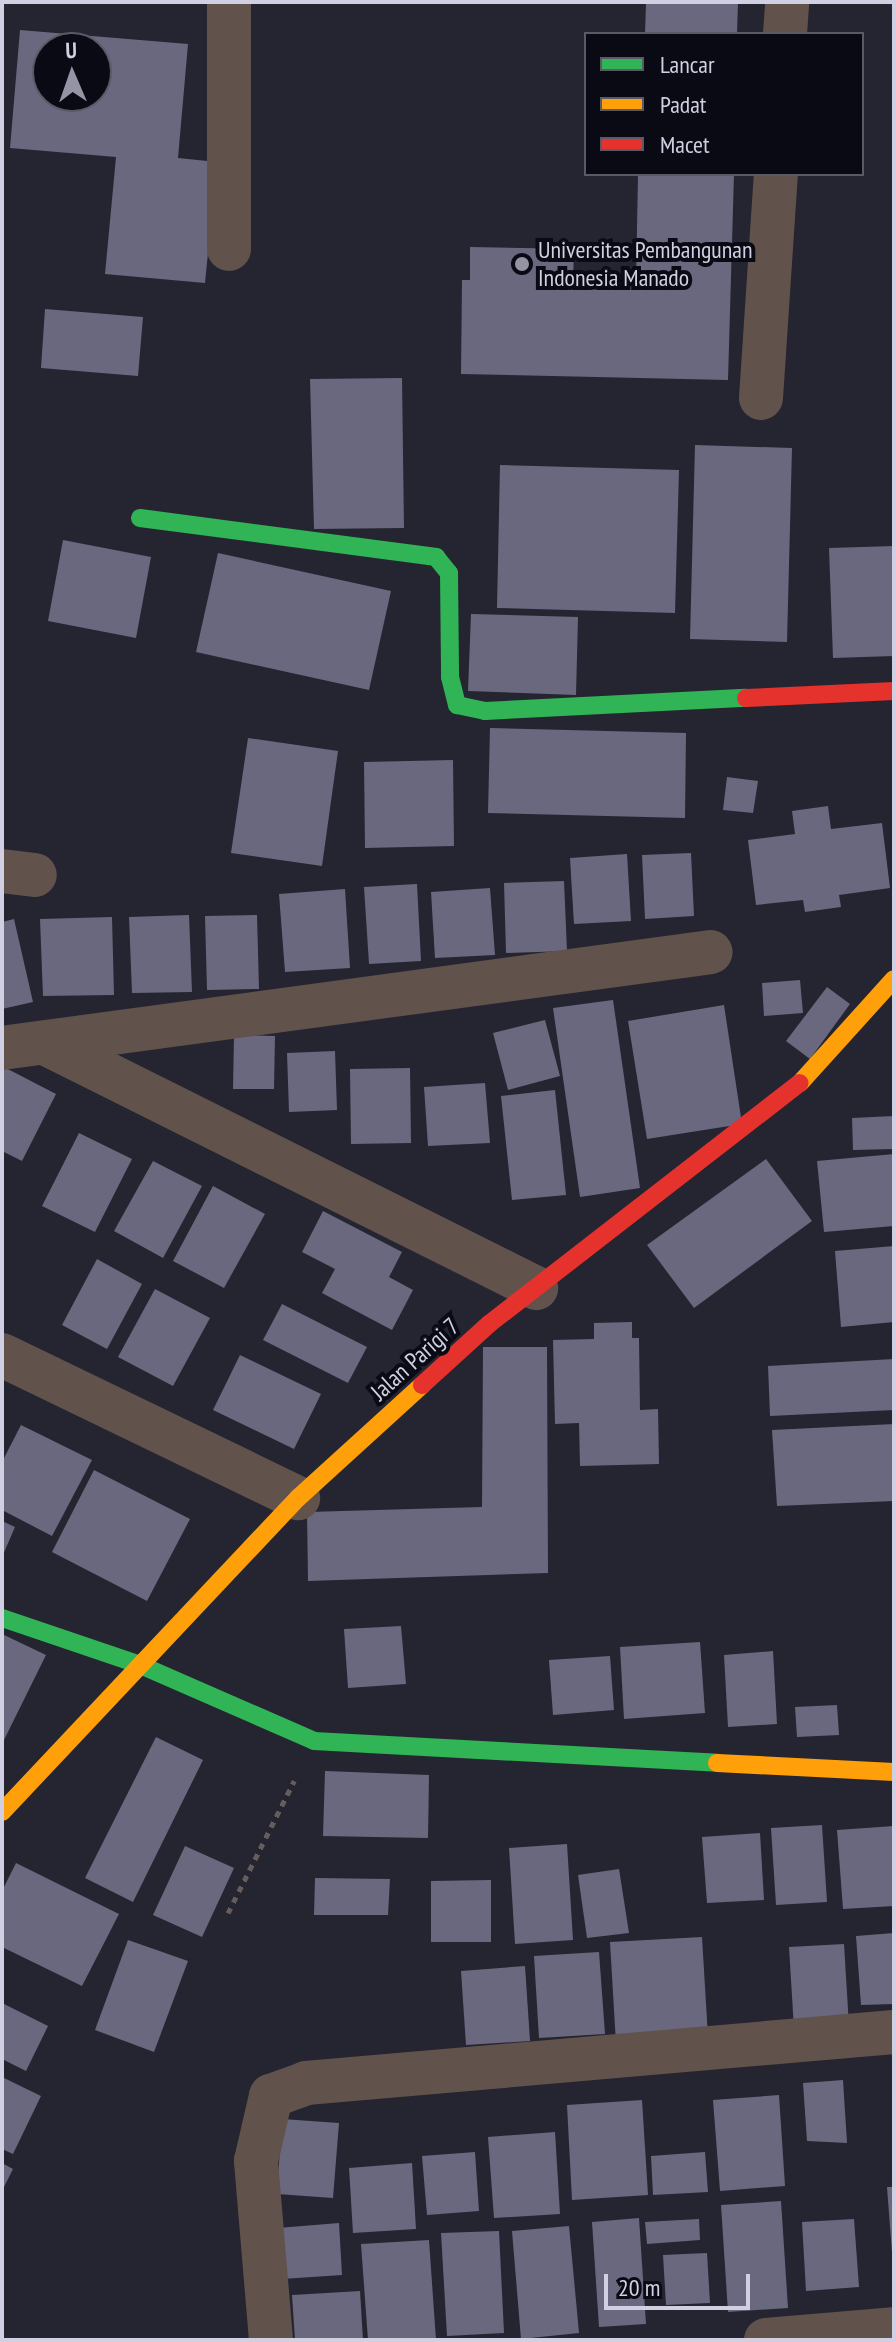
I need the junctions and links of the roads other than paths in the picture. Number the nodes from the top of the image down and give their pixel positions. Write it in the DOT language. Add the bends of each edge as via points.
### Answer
graph roads {
  1 [pos="229,2"];
  2 [pos="787,2"];
  3 [pos="785,32"];
  4 [pos="776,176"];
  5 [pos="229,249"];
  6 [pos="761,398"];
  7 [pos="140,518"];
  8 [pos="894,691"];
  9 [pos="711,952"];
  10 [pos="894,979"];
  11 [pos="45,1043"];
  12 [pos="2,1048"];
  13 [pos="536,1288"];
  14 [pos="2,1355"];
  15 [pos="298,1498"];
  16 [pos="2,1618"];
  17 [pos="138,1664"];
  18 [pos="894,1772"];
  19 [pos="2,1812"];
  20 [pos="894,2032"];
  21 [pos="894,2329"];
  22 [pos="271,2340"];
  23 [pos="766,2340"];
  1 -- 5 [label="street"];
  2 -- 3 [label="street"];
  4 -- 6 [label="street"];
  7 -- 8 [label="street" via="436,557 449,573 450,677 457,705 485,711"];
  9 -- 11 [label="street"];
  10 -- 13 [label="street, Jalan Parigi 7" via="791,1092"];
  11 -- 12 [label="street"];
  11 -- 13 [label="street"];
  13 -- 15 [label="street, Jalan Parigi 7"];
  14 -- 15 [label="street"];
  15 -- 17 [label="street, Jalan Parigi 7"];
  16 -- 17 [label="street"];
  17 -- 18 [label="street" via="314,1741"];
  17 -- 19 [label="street, Jalan Parigi 7"];
  20 -- 22 [label="street" via="306,2083 271,2096 256,2161"];
  21 -- 23 [label="street"];
}
